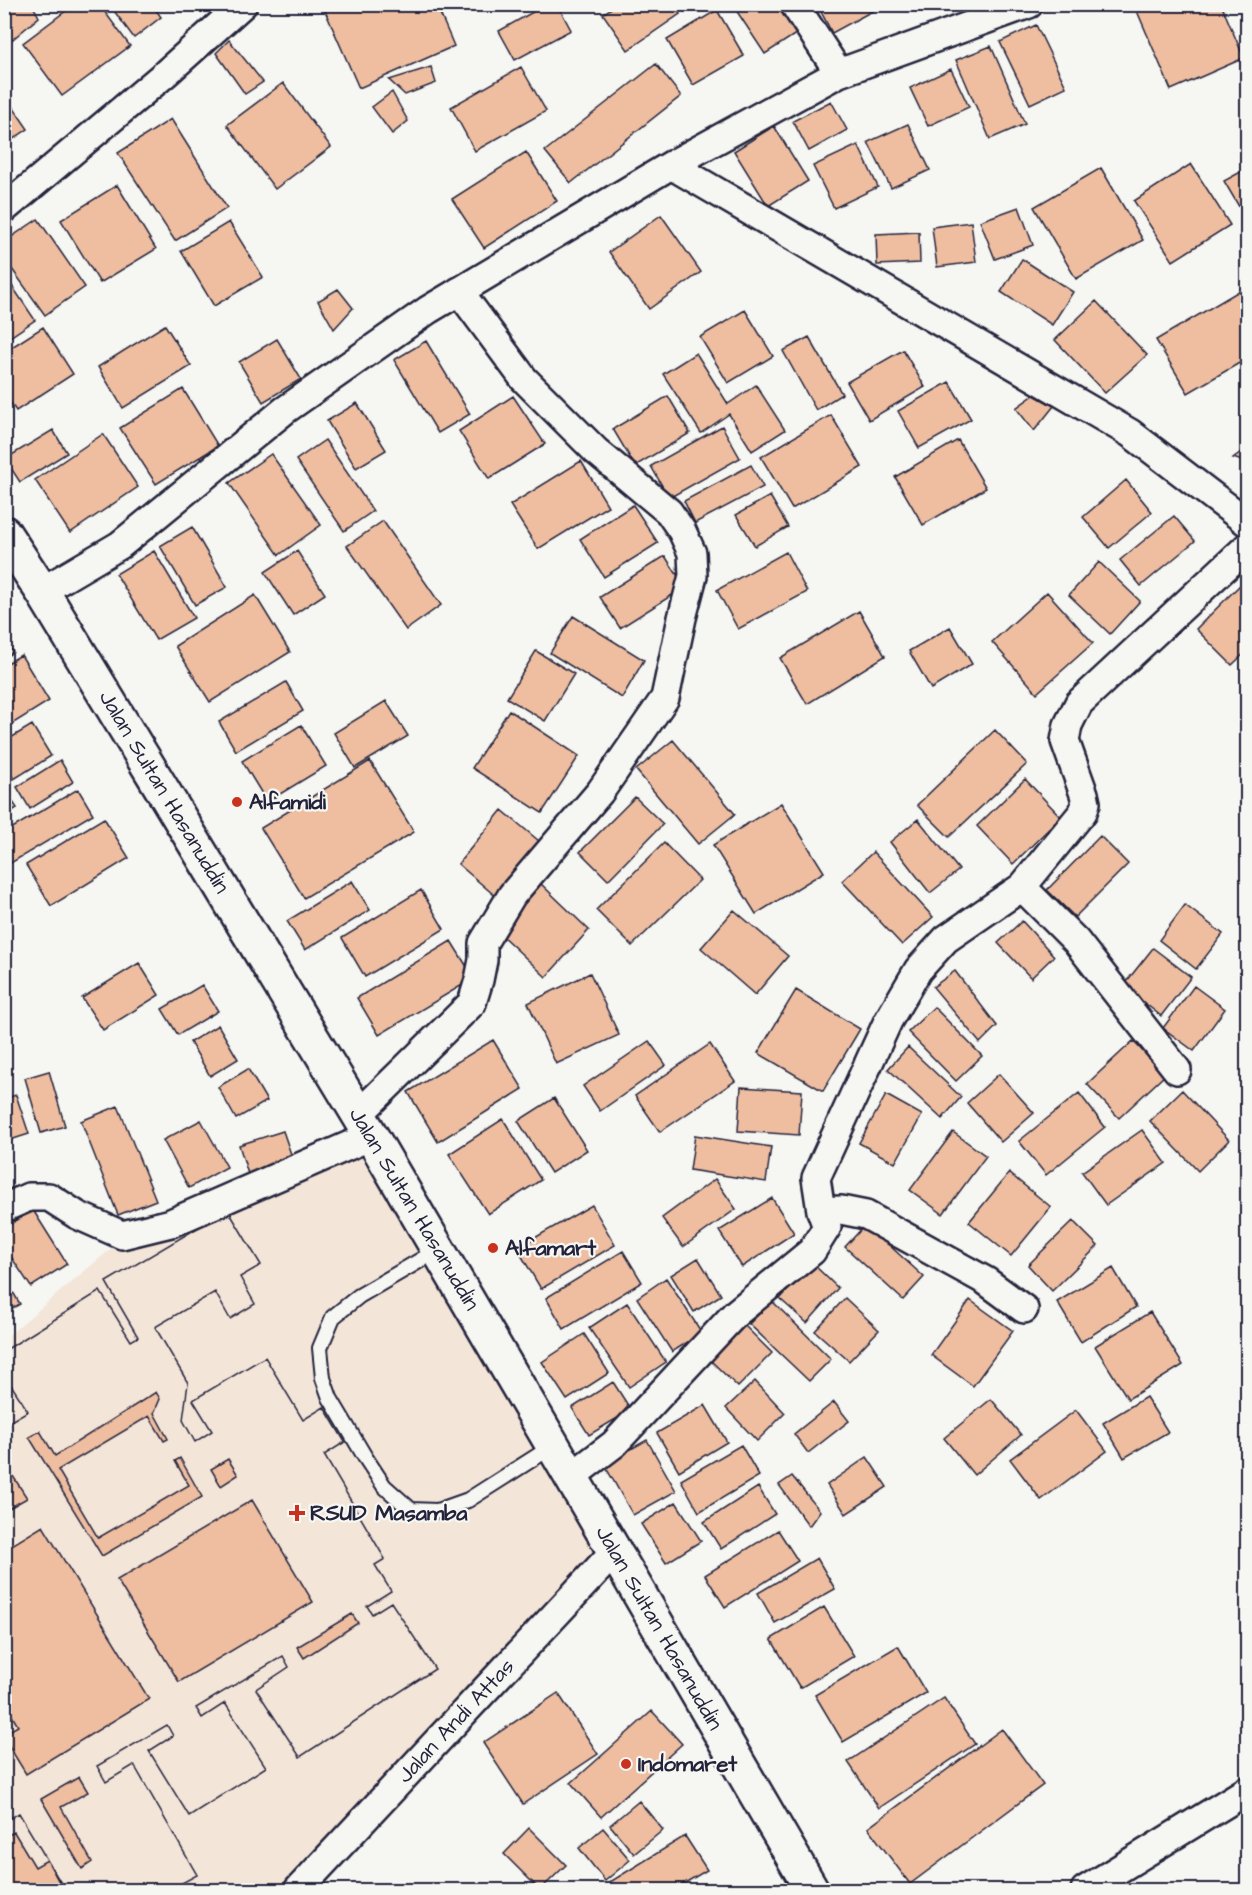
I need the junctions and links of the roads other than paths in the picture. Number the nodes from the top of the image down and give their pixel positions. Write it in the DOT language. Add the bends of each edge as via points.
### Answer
graph roads {
  1 [pos="243,4"];
  2 [pos="794,4"];
  3 [pos="1029,4"];
  4 [pos="839,74"];
  5 [pos="670,165"];
  6 [pos="4,209"];
  7 [pos="459,291"];
  8 [pos="1248,523"];
  9 [pos="4,533"];
  10 [pos="1248,546"];
  11 [pos="42,591"];
  12 [pos="1022,887"];
  13 [pos="1177,1070"];
  14 [pos="365,1125"];
  15 [pos="4,1208"];
  16 [pos="821,1211"];
  17 [pos="438,1250"];
  18 [pos="1024,1310"];
  19 [pos="553,1446"];
  20 [pos="572,1476"];
  21 [pos="614,1552"];
  22 [pos="1248,1790"];
  23 [pos="298,1890"];
  24 [pos="812,1890"];
  25 [pos="1085,1890"];
  1 -- 6 [label="street"];
  2 -- 4 [label="street"];
  3 -- 4 [label="street"];
  4 -- 5 [label="street"];
  5 -- 7 [label="street"];
  5 -- 8 [label="street" via="1130,433"];
  7 -- 11 [label="street" via="285,410 120,544"];
  7 -- 14 [label="street" via="524,379 596,451 669,512 692,553 693,576 665,699 600,792 512,895 483,943 483,960 472,1004"];
  9 -- 11 [label="highway, Jalan Sultan Hasanuddin"];
  10 -- 12 [label="street" via="1079,703 1065,741 1086,803 1083,812"];
  11 -- 14 [label="highway, Jalan Sultan Hasanuddin"];
  12 -- 13 [label="street" via="1076,940"];
  12 -- 16 [label="street" via="946,939 918,970 888,1021 816,1178"];
  14 -- 15 [label="street" via="171,1223 122,1235 77,1215 49,1197 29,1197"];
  14 -- 17 [label="highway, Jalan Sultan Hasanuddin"];
  16 -- 18 [label="street" via="866,1215 986,1281"];
  16 -- 20 [label="street" via="827,1227 812,1251 735,1314 614,1444"];
  17 -- 19 [label="highway, Jalan Sultan Hasanuddin"];
  17 -- 19 [label="lane" via="359,1296 333,1317 320,1348 330,1398 384,1486 411,1509 437,1511 468,1500"];
  19 -- 20 [label="highway, Jalan Sultan Hasanuddin"];
  20 -- 21 [label="highway, Jalan Sultan Hasanuddin"];
  21 -- 23 [label="street, Jalan Andi Attas"];
  21 -- 24 [label="highway, Jalan Sultan Hasanuddin"];
  22 -- 25 [label="street"];
}
